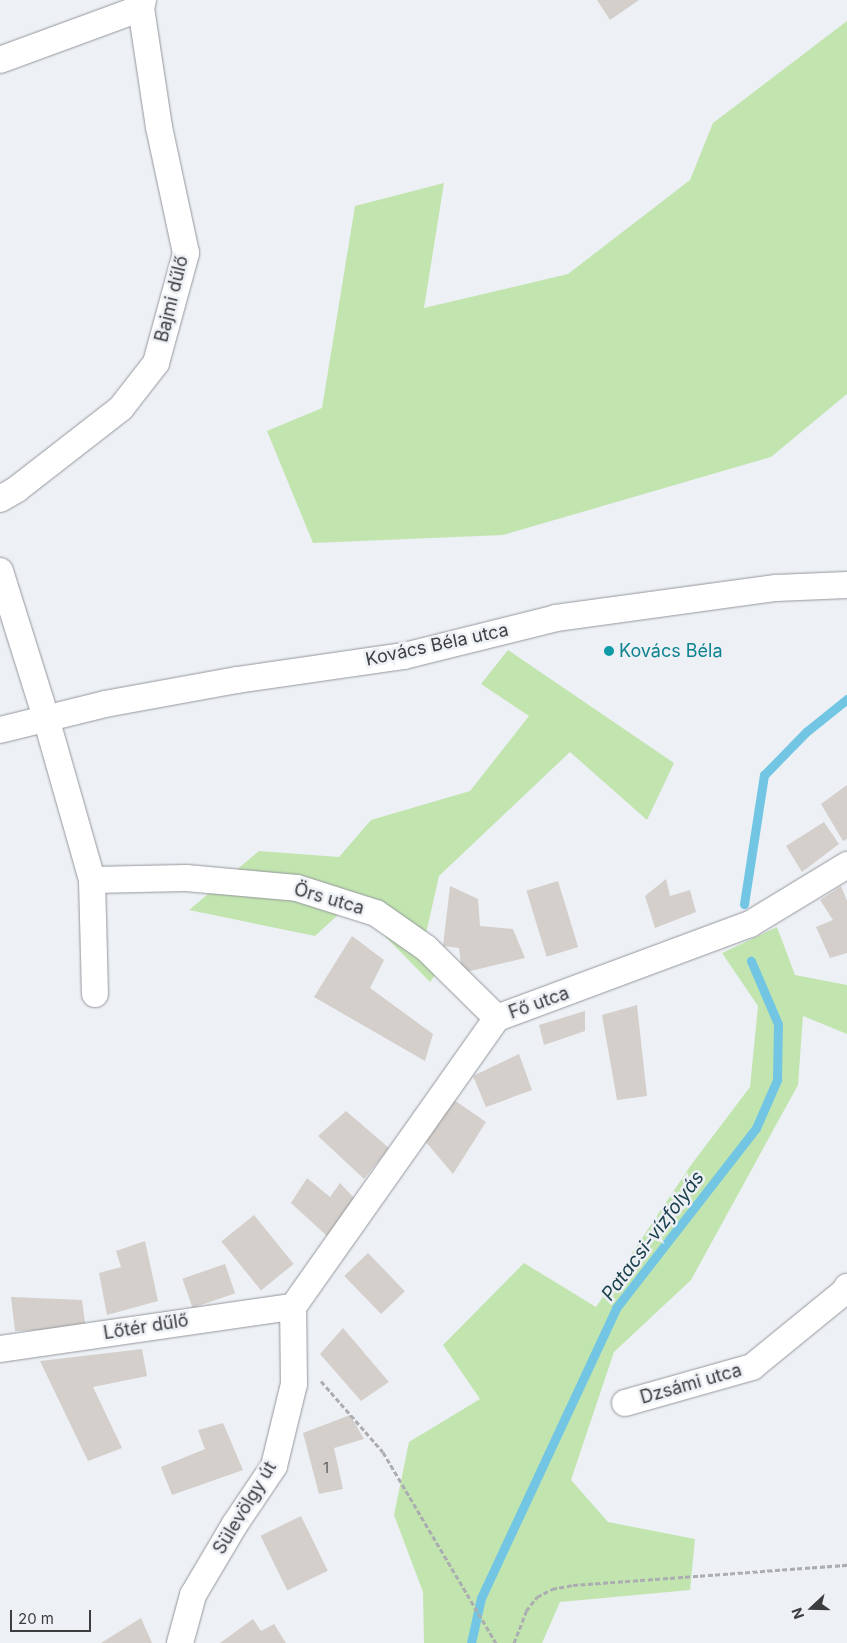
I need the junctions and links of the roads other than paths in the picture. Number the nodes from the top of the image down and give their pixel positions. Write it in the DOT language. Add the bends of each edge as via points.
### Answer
graph roads {
  1 [pos="142,4"];
  2 [pos="0,60"];
  3 [pos="0,499"];
  4 [pos="0,571"];
  5 [pos="847,585"];
  6 [pos="46,718"];
  7 [pos="0,730"];
  8 [pos="847,865"];
  9 [pos="92,880"];
  10 [pos="95,994"];
  11 [pos="496,1018"];
  12 [pos="847,1287"];
  13 [pos="293,1307"];
  14 [pos="0,1349"];
  15 [pos="625,1403"];
  16 [pos="180,1643"];
  1 -- 2 [label="street"];
  1 -- 3 [label="street, Bajmi dűlő" via="159,127 186,253 156,363 121,408"];
  4 -- 6 [label="street"];
  5 -- 6 [label="street, Kovács Béla utca" via="776,588 556,618 404,656 237,680"];
  6 -- 7 [label="street, Kovács Béla utca"];
  6 -- 9 [label="street"];
  8 -- 11 [label="street, Fő utca" via="750,924"];
  9 -- 10 [label="street"];
  9 -- 11 [label="street, Örs utca" via="186,878 297,888 376,913 426,948"];
  11 -- 13 [label="street, Fő utca"];
  12 -- 15 [label="street, Dzsámi utca" via="752,1367"];
  13 -- 14 [label="street, Lőtér dűlő"];
  13 -- 16 [label="street, Sülevölgy út" via="294,1384 274,1466 193,1595"];
}
